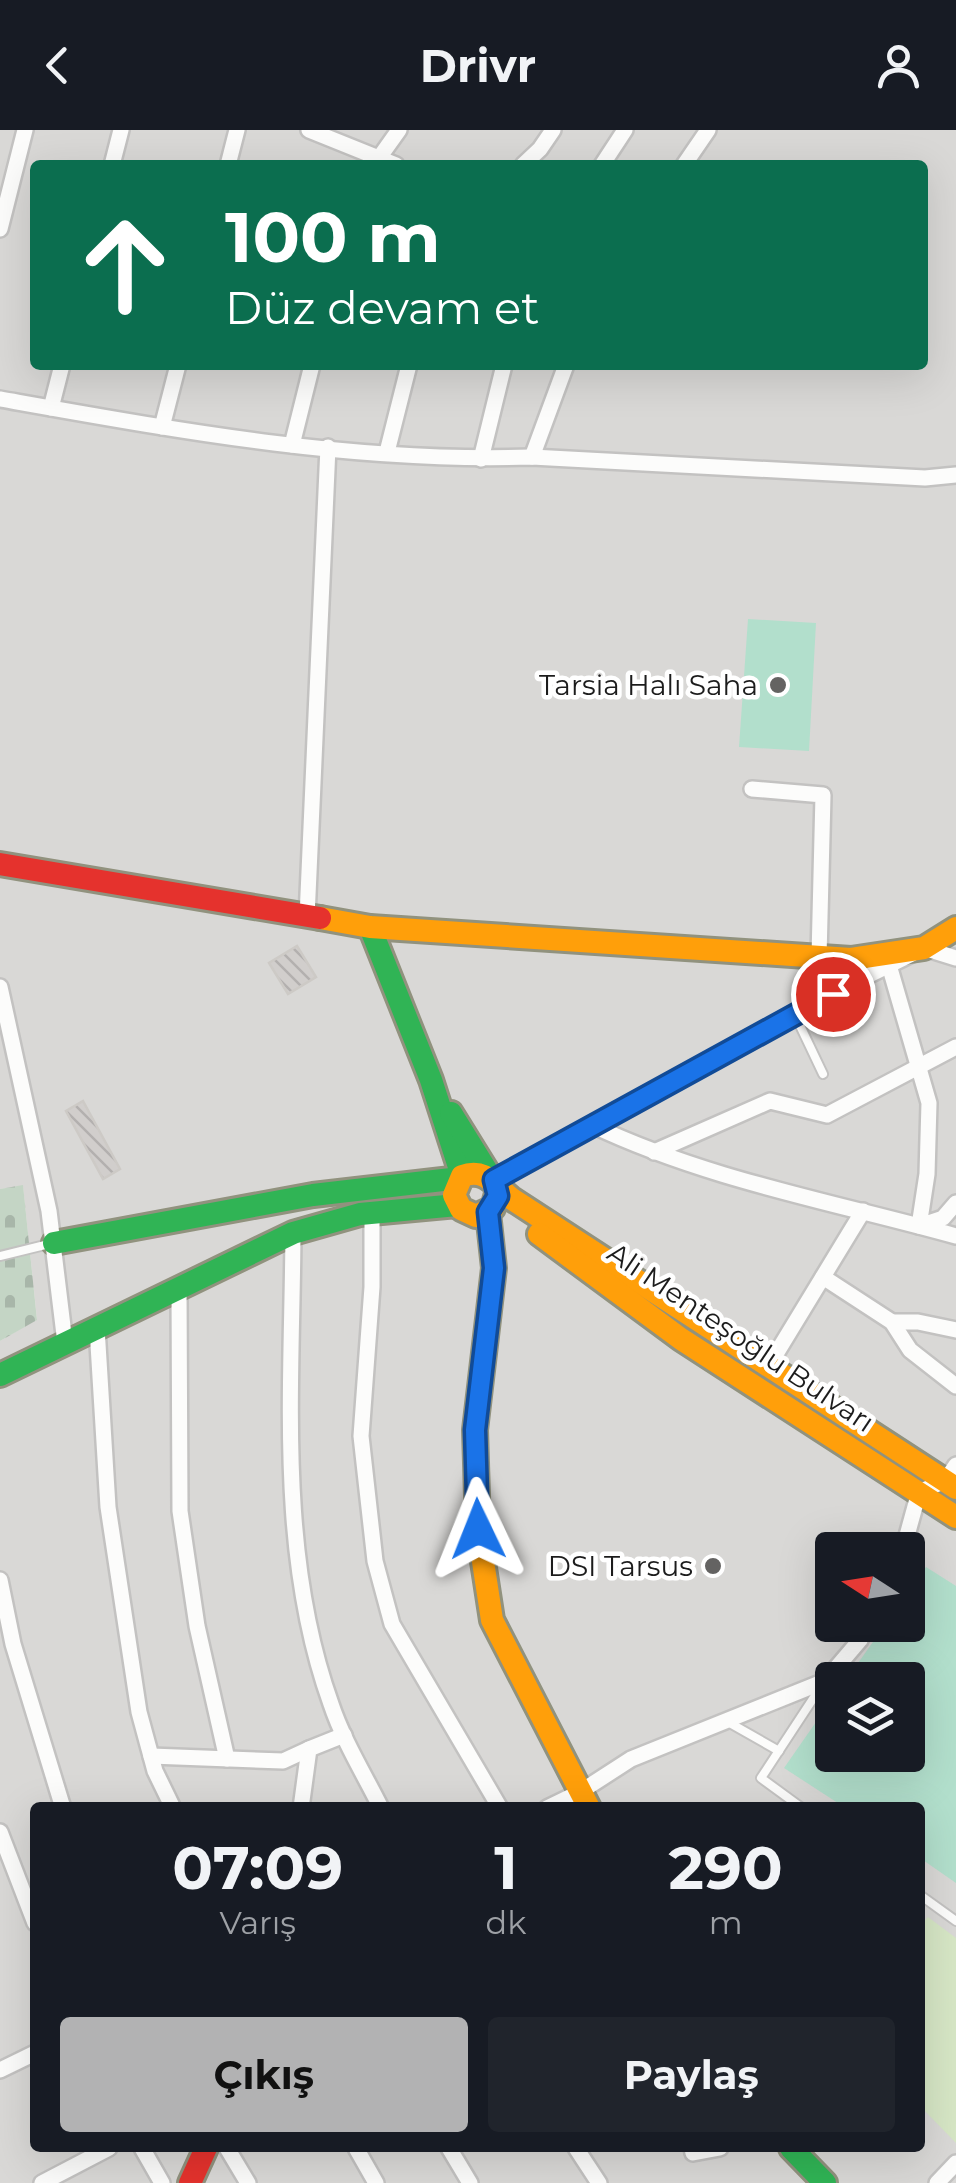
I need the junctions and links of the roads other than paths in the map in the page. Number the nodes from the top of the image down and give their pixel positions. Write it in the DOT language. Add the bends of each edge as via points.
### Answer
graph roads {
  1 [pos="25,130"];
  2 [pos="121,130"];
  3 [pos="237,130"];
  4 [pos="309,130"];
  5 [pos="399,130"];
  6 [pos="552,130"];
  7 [pos="625,130"];
  8 [pos="708,130"];
  9 [pos="370,159"];
  10 [pos="113,160"];
  11 [pos="229,160"];
  12 [pos="528,160"];
  13 [pos="605,160"];
  14 [pos="687,160"];
  15 [pos="0,229"];
  16 [pos="61,370"];
  17 [pos="177,370"];
  18 [pos="311,370"];
  19 [pos="407,370"];
  20 [pos="503,370"];
  21 [pos="564,370"];
  22 [pos="0,399"];
  23 [pos="51,408"];
  24 [pos="162,427"];
  25 [pos="292,444"];
  26 [pos="328,447"];
  27 [pos="387,452"];
  28 [pos="532,458"];
  29 [pos="482,459"];
  30 [pos="956,475"];
  31 [pos="752,788"];
  32 [pos="0,864"];
  33 [pos="307,917"];
  34 [pos="370,927"];
  35 [pos="956,928"];
  36 [pos="924,948"];
  37 [pos="819,958"];
  38 [pos="956,958"];
  39 [pos="889,965"];
  40 [pos="0,987"];
  41 [pos="795,1015"];
  42 [pos="956,1047"];
  43 [pos="920,1065"];
  44 [pos="823,1074"];
  45 [pos="432,1080"];
  46 [pos="592,1125"];
  47 [pos="654,1152"];
  48 [pos="461,1177"];
  49 [pos="493,1192"];
  50 [pos="324,1194"];
  51 [pos="956,1202"];
  52 [pos="457,1205"];
  53 [pos="863,1210"];
  54 [pos="372,1213"];
  55 [pos="919,1226"];
  56 [pos="293,1233"];
  57 [pos="956,1236"];
  58 [pos="54,1243"];
  59 [pos="0,1256"];
  60 [pos="823,1277"];
  61 [pos="179,1288"];
  62 [pos="892,1322"];
  63 [pos="97,1328"];
  64 [pos="956,1330"];
  65 [pos="66,1343"];
  66 [pos="768,1367"];
  67 [pos="0,1375"];
  68 [pos="956,1386"];
  69 [pos="952,1478"];
  70 [pos="919,1492"];
  71 [pos="956,1517"];
  72 [pos="908,1532"];
  73 [pos="0,1580"];
  74 [pos="858,1642"];
  75 [pos="841,1662"];
  76 [pos="815,1685"];
  77 [pos="815,1695"];
  78 [pos="728,1722"];
  79 [pos="344,1735"];
  80 [pos="309,1749"];
  81 [pos="779,1751"];
  82 [pos="151,1756"];
  83 [pos="227,1759"];
  84 [pos="584,1800"];
  85 [pos="61,1802"];
  86 [pos="170,1802"];
  87 [pos="302,1802"];
  88 [pos="378,1802"];
  89 [pos="496,1802"];
  90 [pos="794,1802"];
  91 [pos="0,1832"];
  92 [pos="925,1902"];
  93 [pos="30,1910"];
  94 [pos="956,1921"];
  95 [pos="30,2055"];
  96 [pos="0,2070"];
  97 [pos="101,2152"];
  98 [pos="144,2152"];
  99 [pos="204,2152"];
  100 [pos="229,2152"];
  101 [pos="358,2152"];
  102 [pos="451,2152"];
  103 [pos="579,2152"];
  104 [pos="794,2152"];
  105 [pos="956,2164"];
  106 [pos="42,2183"];
  107 [pos="162,2183"];
  108 [pos="190,2183"];
  109 [pos="248,2183"];
  110 [pos="376,2183"];
  111 [pos="470,2183"];
  112 [pos="599,2183"];
  113 [pos="825,2183"];
  114 [pos="937,2183"];
  1 -- 15 [label="street"];
  2 -- 10 [label="street"];
  3 -- 11 [label="street"];
  4 -- 9 [label="street"];
  5 -- 9 [label="street"];
  6 -- 12 [label="street"];
  7 -- 13 [label="street"];
  8 -- 14 [label="street"];
  16 -- 23 [label="street"];
  17 -- 24 [label="street"];
  18 -- 25 [label="street"];
  19 -- 27 [label="street"];
  20 -- 29 [label="street"];
  21 -- 28 [label="street"];
  22 -- 23 [label="street"];
  23 -- 24 [label="street"];
  24 -- 25 [label="street"];
  25 -- 26 [label="street"];
  26 -- 27 [label="street"];
  26 -- 33 [label="street"];
  27 -- 29 [label="street"];
  28 -- 29 [label="street"];
  28 -- 30 [label="street"];
  31 -- 37 [label="street" via="823,796"];
  32 -- 33 [label="street"];
  33 -- 34 [label="street"];
  34 -- 37 [label="street"];
  34 -- 45 [label="street"];
  35 -- 36 [label="street"];
  36 -- 37 [label="street" via="851,960"];
  36 -- 38 [label="street"];
  36 -- 39 [label="street"];
  39 -- 41 [label="street"];
  39 -- 43 [label="street"];
  40 -- 58 [label="street"];
  41 -- 44 [label="lane"];
  41 -- 46 [label="street"];
  42 -- 43 [label="street"];
  43 -- 47 [label="street" via="826,1115 770,1101"];
  43 -- 55 [label="street" via="929,1103"];
  45 -- 48 [label="street"];
  45 -- 49 [label="street"];
  46 -- 47 [label="street"];
  46 -- 49 [label="street"];
  47 -- 53 [label="street" via="728,1178"];
  48 -- 49 [label="street" via="473,1172"];
  48 -- 50 [label="street"];
  48 -- 52 [label="street" via="454,1190"];
  49 -- 52 [label="street" via="471,1215"];
  49 -- 66 [label="street, Ali Menteşoğlu Bulvarı"];
  49 -- 70 [label="street, Ali Menteşoğlu Bulvarı" via="682,1339"];
  49 -- 84 [label="street" via="494,1268 475,1430 478,1529 492,1620"];
  50 -- 56 [label="street"];
  50 -- 58 [label="street"];
  51 -- 55 [label="street" via="944,1218"];
  52 -- 54 [label="street"];
  53 -- 55 [label="street"];
  53 -- 60 [label="street"];
  54 -- 56 [label="street"];
  54 -- 89 [label="street" via="361,1436 375,1561 392,1624"];
  55 -- 57 [label="street"];
  56 -- 61 [label="street"];
  56 -- 79 [label="street" via="292,1517 308,1626"];
  58 -- 59 [label="lane"];
  58 -- 65 [label="street"];
  60 -- 62 [label="street"];
  60 -- 66 [label="street"];
  61 -- 63 [label="street"];
  61 -- 83 [label="street" via="180,1511 196,1626"];
  62 -- 64 [label="street"];
  62 -- 68 [label="street" via="910,1350"];
  63 -- 65 [label="street"];
  63 -- 82 [label="street" via="108,1507"];
  65 -- 67 [label="street"];
  66 -- 69 [label="street, Ali Menteşoğlu Bulvarı"];
  69 -- 70 [label="street"];
  70 -- 71 [label="street, Ali Menteşoğlu Bulvarı"];
  70 -- 72 [label="street"];
  73 -- 85 [label="street"];
  74 -- 75 [label="street"];
  76 -- 78 [label="street"];
  77 -- 81 [label="lane"];
  78 -- 81 [label="lane"];
  78 -- 84 [label="street" via="630,1759"];
  79 -- 80 [label="street"];
  79 -- 88 [label="street"];
  80 -- 83 [label="street" via="283,1761"];
  80 -- 87 [label="street"];
  81 -- 90 [label="lane" via="762,1778"];
  82 -- 83 [label="street"];
  82 -- 86 [label="street"];
  91 -- 93 [label="street"];
  92 -- 94 [label="lane"];
  95 -- 96 [label="street"];
  97 -- 106 [label="street"];
  98 -- 107 [label="street"];
  99 -- 108 [label="street"];
  100 -- 109 [label="street"];
  101 -- 110 [label="street"];
  102 -- 111 [label="street"];
  103 -- 112 [label="street"];
  104 -- 113 [label="street"];
  105 -- 114 [label="street"];
}
